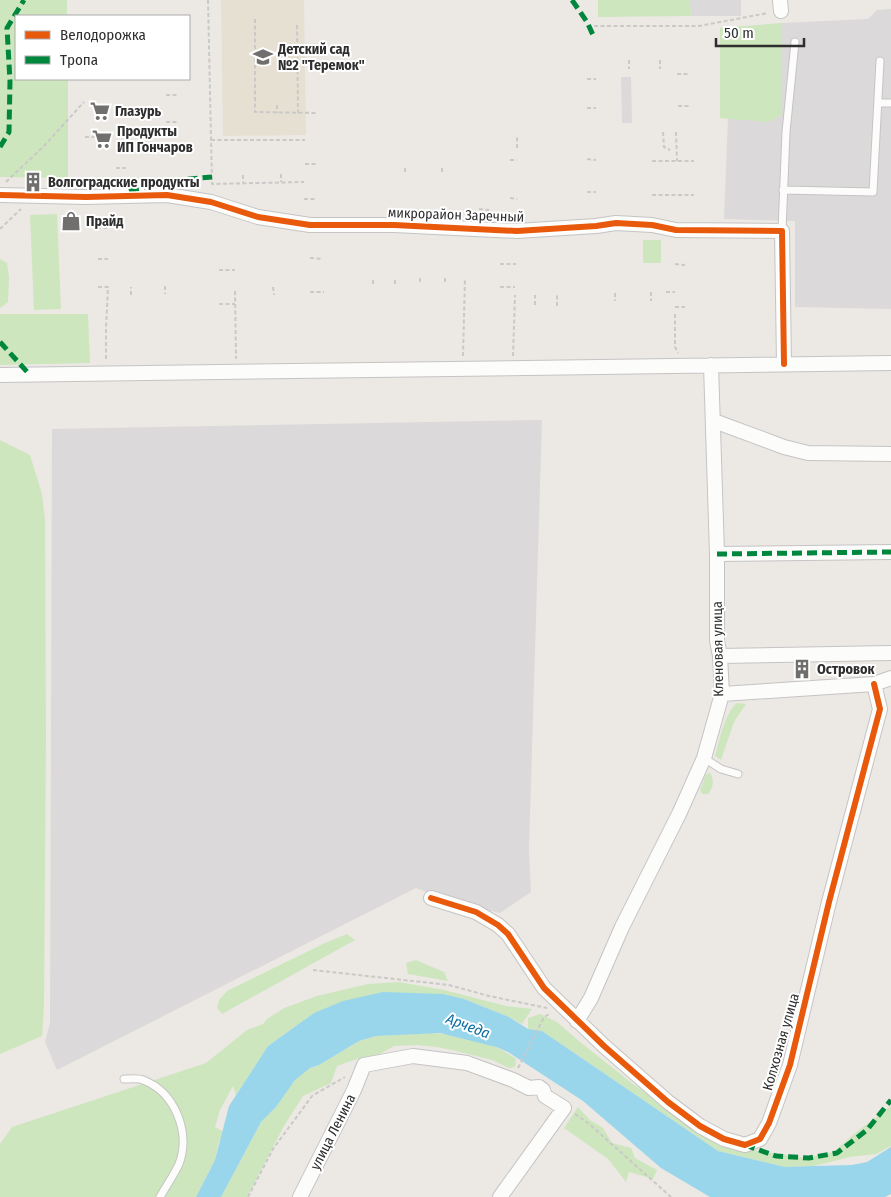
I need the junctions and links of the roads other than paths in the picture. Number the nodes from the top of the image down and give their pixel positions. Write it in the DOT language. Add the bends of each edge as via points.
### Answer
graph roads {
  1 [pos="795,42"];
  2 [pos="880,61"];
  3 [pos="878,103"];
  4 [pos="891,103"];
  5 [pos="783,190"];
  6 [pos="0,195"];
  7 [pos="782,232"];
  8 [pos="891,363"];
  9 [pos="784,364"];
  10 [pos="712,365"];
  11 [pos="0,375"];
  12 [pos="714,421"];
  13 [pos="891,454"];
  14 [pos="891,552"];
  15 [pos="717,554"];
  16 [pos="891,654"];
  17 [pos="720,656"];
  18 [pos="891,678"];
  19 [pos="874,684"];
  20 [pos="722,694"];
  21 [pos="704,758"];
  22 [pos="738,774"];
  23 [pos="431,898"];
  24 [pos="577,1021"];
  25 [pos="124,1079"];
  26 [pos="160,1197"];
  27 [pos="300,1197"];
  28 [pos="500,1197"];
  1 -- 5 [label="lane"];
  2 -- 3 [label="lane"];
  3 -- 4 [label="lane"];
  3 -- 5 [label="lane" via="873,192"];
  5 -- 7 [label="lane"];
  6 -- 7 [label="street, микрорайон Заречный" via="167,195 211,202 258,217 310,225 517,231 616,223 676,230"];
  7 -- 9 [label="street"];
  8 -- 9 [label="street"];
  9 -- 10 [label="street"];
  10 -- 11 [label="street"];
  10 -- 12 [label="street, Кленовая улица"];
  12 -- 13 [label="street" via="808,453"];
  12 -- 15 [label="street, Кленовая улица"];
  14 -- 15 [label="street"];
  15 -- 17 [label="street, Кленовая улица" via="717,641"];
  16 -- 17 [label="street"];
  17 -- 20 [label="street, Кленовая улица"];
  18 -- 19 [label="street"];
  19 -- 20 [label="street"];
  19 -- 24 [label="street, Колхозная улица" via="880,710 790,1065 760,1139 745,1145 724,1139 700,1126 668,1102"];
  20 -- 21 [label="street, Кленовая улица"];
  21 -- 22 [label="lane" via="721,769"];
  21 -- 24 [label="street, Кленовая улица" via="591,998"];
  23 -- 24 [label="street, Колхозная улица" via="476,912 498,925 508,934 544,988"];
  25 -- 26 [label="lane" via="142,1080 158,1089 174,1106 181,1124 183,1141 179,1163"];
  27 -- 28 [label="street, улица Ленина" via="364,1066 413,1056 467,1063 529,1088 538,1087 544,1096 564,1108"];
}
